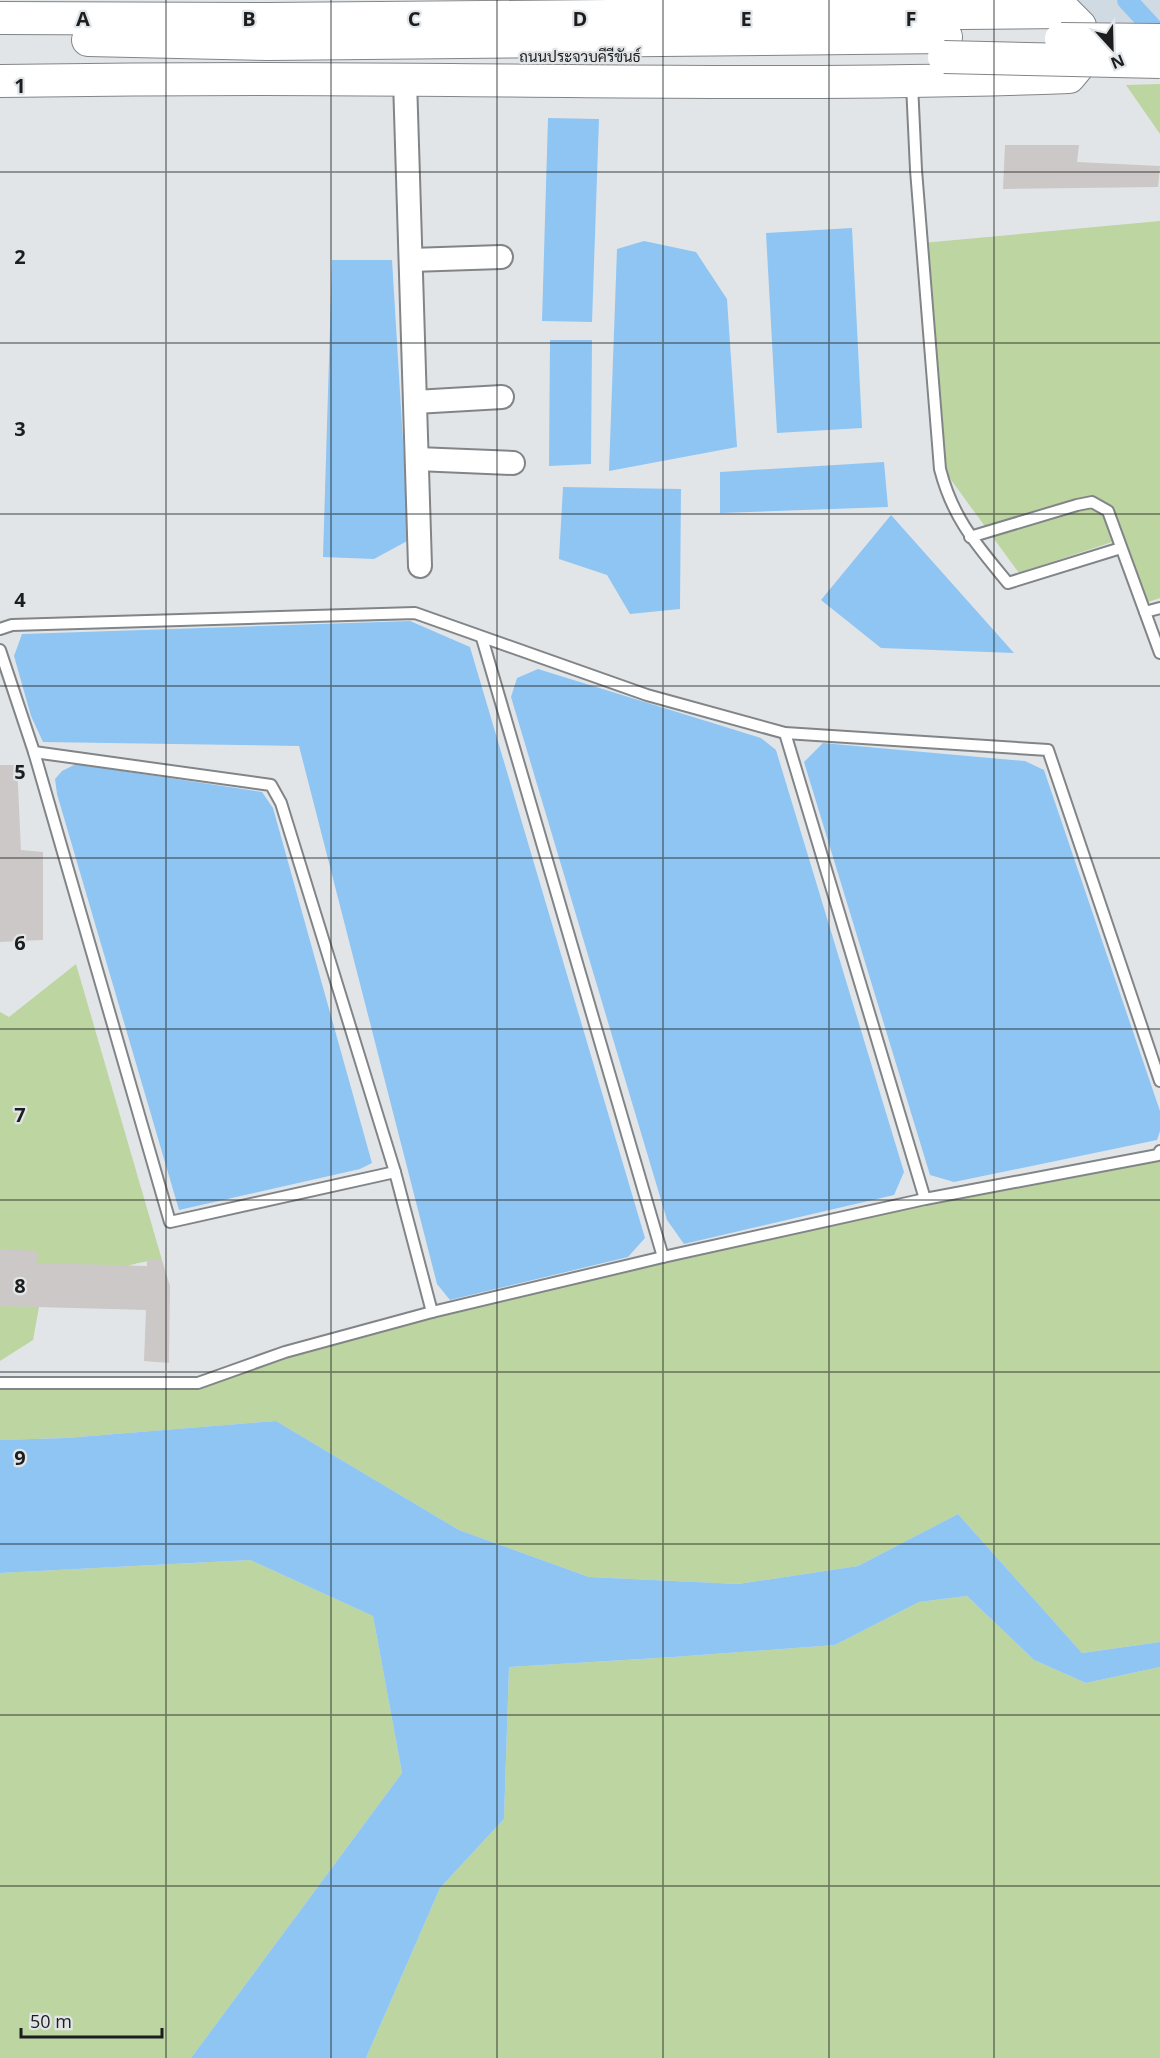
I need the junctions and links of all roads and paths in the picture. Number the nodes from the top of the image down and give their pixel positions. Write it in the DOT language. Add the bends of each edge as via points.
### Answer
graph roads {
  1 [pos="884,6"];
  2 [pos="1059,6"];
  3 [pos="0,18"];
  4 [pos="0,38"];
  5 [pos="1160,40"];
  6 [pos="945,47"];
  7 [pos="1160,62"];
  8 [pos="0,68"];
  9 [pos="405,80"];
  10 [pos="911,80"];
  11 [pos="0,81"];
  12 [pos="501,257"];
  13 [pos="411,261"];
  14 [pos="502,397"];
  15 [pos="415,402"];
  16 [pos="417,459"];
  17 [pos="513,463"];
  18 [pos="970,537"];
  19 [pos="1121,548"];
  20 [pos="420,566"];
  21 [pos="1160,608"];
  22 [pos="1145,612"];
  23 [pos="0,629"];
  24 [pos="482,638"];
  25 [pos="0,650"];
  26 [pos="1160,653"];
  27 [pos="785,733"];
  28 [pos="34,752"];
  29 [pos="1160,1081"];
  30 [pos="1160,1151"];
  31 [pos="394,1172"];
  32 [pos="925,1199"];
  33 [pos="663,1257"];
  34 [pos="432,1312"];
  35 [pos="0,1383"];
  1 -- 2 [label="main road"];
  1 -- 3 [label="main road" via="267,19"];
  2 -- 10 [label="main road" via="1080,26 1083,45 1084,59 1069,77"];
  4 -- 6 [label="main road, ถนนประจวบคีรีขันธ์" via="268,44"];
  5 -- 6 [label="main road, ถนนประจวบคีรีขันธ์, bridge"];
  6 -- 7 [label="main road, ถนนประจวบคีรีขันธ์, bridge"];
  6 -- 8 [label="main road, ถนนประจวบคีรีขันธ์" via="902,54 275,59"];
  9 -- 10 [label="main road"];
  9 -- 11 [label="main road"];
  9 -- 13 [label="street"];
  10 -- 18 [label="lane" via="940,469 953,508"];
  12 -- 13 [label="street"];
  13 -- 15 [label="street"];
  14 -- 15 [label="street"];
  15 -- 16 [label="street"];
  16 -- 17 [label="street"];
  16 -- 20 [label="street"];
  18 -- 19 [label="lane" via="1008,583"];
  18 -- 19 [label="lane" via="1092,502 1108,511"];
  19 -- 22 [label="lane"];
  21 -- 22 [label="lane"];
  22 -- 26 [label="lane"];
  23 -- 24 [label="lane" via="12,624 415,613"];
  24 -- 27 [label="lane" via="647,695"];
  24 -- 33 [label="lane"];
  25 -- 28 [label="lane"];
  27 -- 29 [label="lane" via="1048,750"];
  27 -- 32 [label="lane"];
  28 -- 31 [label="lane" via="271,785 281,803"];
  28 -- 31 [label="lane" via="170,1222"];
  30 -- 32 [label="lane" via="1158,1155"];
  31 -- 34 [label="lane"];
  32 -- 33 [label="lane"];
  33 -- 34 [label="lane"];
  34 -- 35 [label="lane" via="285,1352 198,1383"];
}
